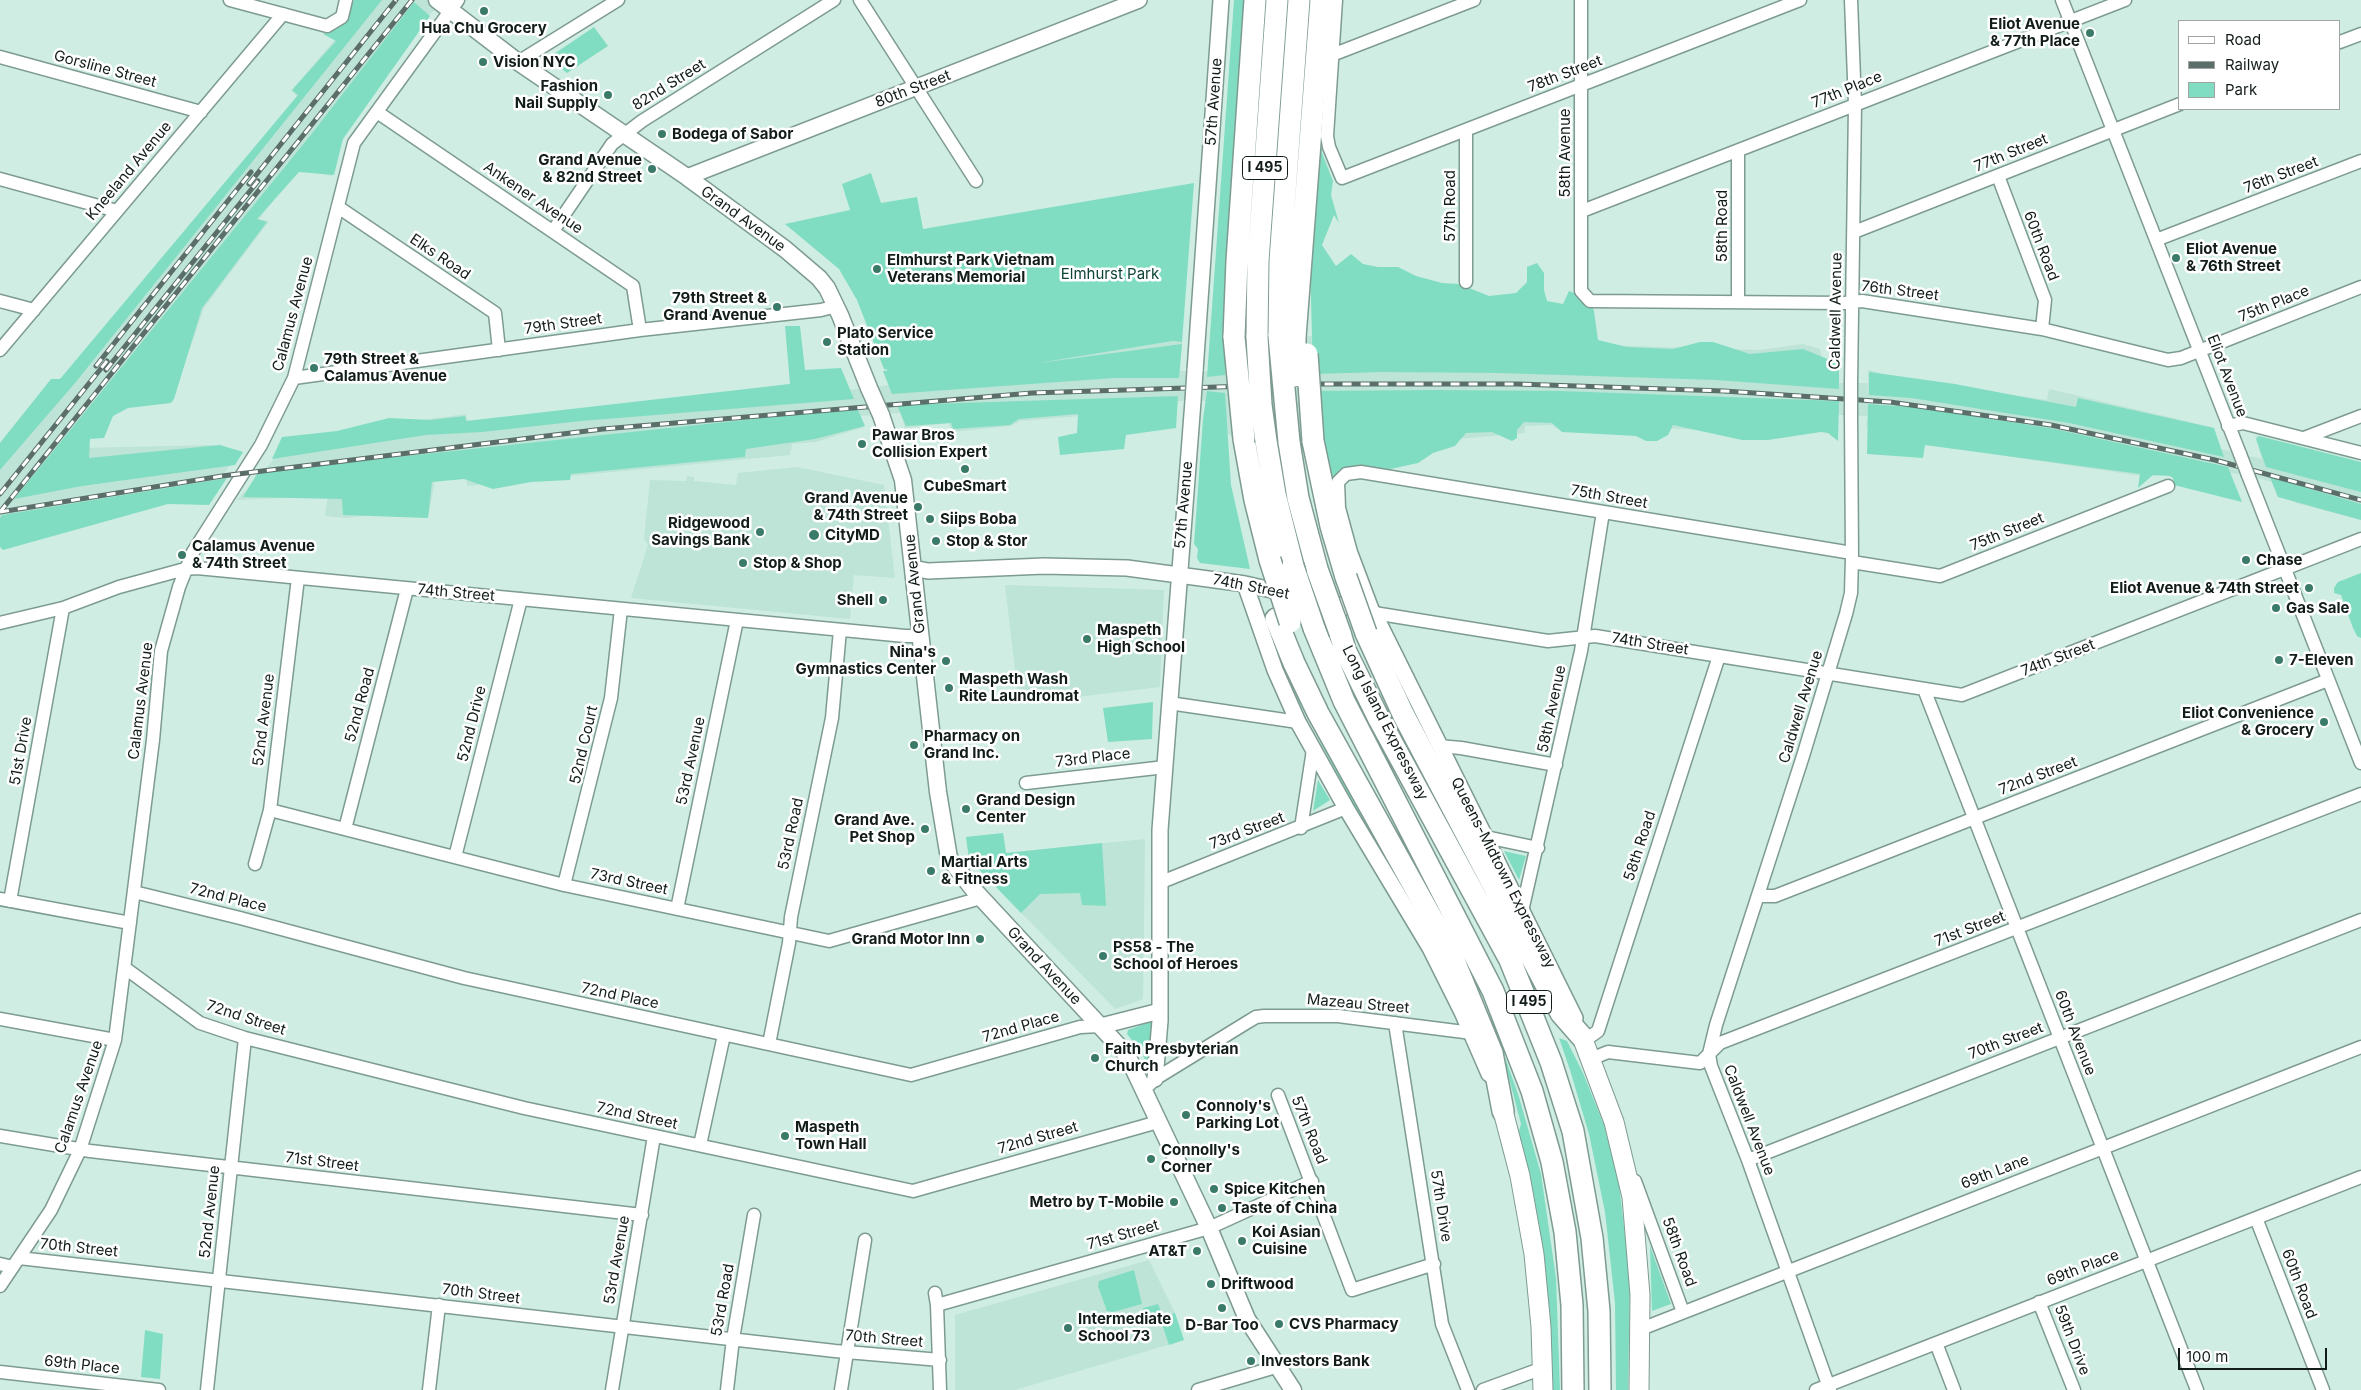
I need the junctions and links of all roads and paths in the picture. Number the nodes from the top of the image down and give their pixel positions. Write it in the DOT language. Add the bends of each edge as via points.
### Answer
graph roads {
  1 [pos="230,0"];
  2 [pos="346,0"];
  3 [pos="437,0"];
  4 [pos="618,0"];
  5 [pos="834,0"];
  6 [pos="860,0"];
  7 [pos="1139,0"];
  8 [pos="1222,0"];
  9 [pos="1255,0"];
  10 [pos="1277,0"];
  11 [pos="1300,0"];
  12 [pos="1321,0"];
  13 [pos="1336,0"];
  14 [pos="1474,0"];
  15 [pos="1581,0"];
  16 [pos="1800,0"];
  17 [pos="1851,0"];
  18 [pos="2062,0"];
  19 [pos="2125,0"];
  20 [pos="454,6"];
  21 [pos="283,14"];
  22 [pos="2071,21"];
  23 [pos="2361,34"];
  24 [pos="2341,42"];
  25 [pos="1332,55"];
  26 [pos="0,57"];
  27 [pos="518,62"];
  28 [pos="1581,85"];
  29 [pos="916,88"];
  30 [pos="1854,105"];
  31 [pos="2178,105"];
  32 [pos="201,112"];
  33 [pos="377,112"];
  34 [pos="2113,130"];
  35 [pos="1466,131"];
  36 [pos="624,135"];
  37 [pos="1738,151"];
  38 [pos="2361,161"];
  39 [pos="1998,176"];
  40 [pos="687,177"];
  41 [pos="0,179"];
  42 [pos="976,181"];
  43 [pos="338,207"];
  44 [pos="117,211"];
  45 [pos="1582,211"];
  46 [pos="554,231"];
  47 [pos="1854,232"];
  48 [pos="2156,240"];
  49 [pos="1466,282"];
  50 [pos="2361,287"];
  51 [pos="0,301"];
  52 [pos="1590,301"];
  53 [pos="1738,302"];
  54 [pos="1853,302"];
  55 [pos="836,306"];
  56 [pos="34,310"];
  57 [pos="2042,328"];
  58 [pos="640,330"];
  59 [pos="1294,337"];
  60 [pos="0,350"];
  61 [pos="499,350"];
  62 [pos="2200,350"];
  63 [pos="294,378"];
  64 [pos="2361,416"];
  65 [pos="2228,426"];
  66 [pos="2304,438"];
  67 [pos="1300,441"];
  68 [pos="2361,453"];
  69 [pos="1361,472"];
  70 [pos="2168,486"];
  71 [pos="1603,512"];
  72 [pos="2361,539"];
  73 [pos="1852,558"];
  74 [pos="913,568"];
  75 [pos="185,569"];
  76 [pos="2285,570"];
  77 [pos="1330,573"];
  78 [pos="1179,574"];
  79 [pos="298,578"];
  80 [pos="1245,584"];
  81 [pos="407,589"];
  82 [pos="521,600"];
  83 [pos="63,608"];
  84 [pos="621,609"];
  85 [pos="1374,613"];
  86 [pos="737,620"];
  87 [pos="1283,621"];
  88 [pos="0,623"];
  89 [pos="840,630"];
  90 [pos="920,636"];
  91 [pos="1583,636"];
  92 [pos="1719,656"];
  93 [pos="1829,673"];
  94 [pos="2328,680"];
  95 [pos="1924,689"];
  96 [pos="1169,703"];
  97 [pos="1298,722"];
  98 [pos="1439,746"];
  99 [pos="1313,750"];
  100 [pos="2361,763"];
  101 [pos="1556,765"];
  102 [pos="1165,767"];
  103 [pos="1026,783"];
  104 [pos="2361,794"];
  105 [pos="1346,808"];
  106 [pos="270,810"];
  107 [pos="1973,819"];
  108 [pos="1301,828"];
  109 [pos="345,829"];
  110 [pos="1486,837"];
  111 [pos="1538,848"];
  112 [pos="455,857"];
  113 [pos="255,864"];
  114 [pos="1434,878"];
  115 [pos="1159,883"];
  116 [pos="564,885"];
  117 [pos="134,892"];
  118 [pos="1759,896"];
  119 [pos="981,898"];
  120 [pos="5,900"];
  121 [pos="677,909"];
  122 [pos="1522,911"];
  123 [pos="2361,920"];
  124 [pos="130,923"];
  125 [pos="2016,928"];
  126 [pos="790,933"];
  127 [pos="126,968"];
  128 [pos="1160,1011"];
  129 [pos="0,1019"];
  130 [pos="1395,1023"];
  131 [pos="1101,1026"];
  132 [pos="1472,1034"];
  133 [pos="724,1035"];
  134 [pos="246,1038"];
  135 [pos="2060,1038"];
  136 [pos="1583,1039"];
  137 [pos="115,1040"];
  138 [pos="768,1044"];
  139 [pos="2361,1047"];
  140 [pos="1710,1054"];
  141 [pos="1158,1057"];
  142 [pos="1591,1059"];
  143 [pos="1172,1069"];
  144 [pos="1150,1085"];
  145 [pos="1278,1095"];
  146 [pos="1503,1111"];
  147 [pos="1158,1122"];
  148 [pos="0,1136"];
  149 [pos="654,1136"];
  150 [pos="700,1145"];
  151 [pos="1622,1146"];
  152 [pos="2102,1148"];
  153 [pos="80,1150"];
  154 [pos="1748,1160"];
  155 [pos="231,1168"];
  156 [pos="2361,1177"];
  157 [pos="1312,1181"];
  158 [pos="642,1215"];
  159 [pos="754,1215"];
  160 [pos="2256,1218"];
  161 [pos="1208,1228"];
  162 [pos="865,1240"];
  163 [pos="2147,1261"];
  164 [pos="16,1263"];
  165 [pos="0,1264"];
  166 [pos="1434,1264"];
  167 [pos="1786,1271"];
  168 [pos="218,1280"];
  169 [pos="0,1286"];
  170 [pos="2039,1302"];
  171 [pos="440,1305"];
  172 [pos="1683,1312"];
  173 [pos="622,1326"];
  174 [pos="1641,1328"];
  175 [pos="733,1339"];
  176 [pos="1936,1343"];
  177 [pos="846,1352"];
  178 [pos="940,1360"];
  179 [pos="1279,1366"];
  180 [pos="1543,1368"];
  181 [pos="0,1372"];
  182 [pos="1829,1388"];
  183 [pos="159,1390"];
  184 [pos="207,1390"];
  185 [pos="430,1390"];
  186 [pos="612,1390"];
  187 [pos="727,1390"];
  188 [pos="841,1390"];
  189 [pos="940,1390"];
  190 [pos="1198,1390"];
  191 [pos="1293,1390"];
  192 [pos="1468,1390"];
  193 [pos="1483,1390"];
  194 [pos="1543,1390"];
  195 [pos="1573,1390"];
  196 [pos="1600,1390"];
  197 [pos="1639,1390"];
  198 [pos="1816,1390"];
  199 [pos="1954,1390"];
  200 [pos="2074,1390"];
  201 [pos="2197,1390"];
  202 [pos="2323,1390"];
  1 -- 21 [label="street"];
  2 -- 21 [label="street" via="342,17 327,26"];
  3 -- 20 [label="main road, Grand Avenue"];
  4 -- 27 [label="street"];
  5 -- 36 [label="street, 82nd Street"];
  6 -- 29 [label="street"];
  7 -- 29 [label="street, 80th Street"];
  8 -- 78 [label="street, 57th Avenue, bridge"];
  9 -- 87 [label="highway, bridge" via="1234,337 1240,440 1255,500 1263,560"];
  10 -- 114 [label="highway, Long Island Expressway / I 495, bridge" via="1259,252 1257,337 1261,405 1275,494 1293,566 1344,701"];
  11 -- 59 [label="highway, I 495" via="1280,261"];
  12 -- 59 [label="highway"];
  13 -- 25 [label="street"];
  14 -- 25 [label="street"];
  15 -- 28 [label="street, 58th Avenue"];
  16 -- 28 [label="street, 78th Street"];
  17 -- 30 [label="street, Caldwell Avenue"];
  18 -- 22 [label="street, Eliot Avenue"];
  19 -- 22 [label="street, 77th Place"];
  20 -- 27 [label="main road, Grand Avenue"];
  20 -- 33 [label="street, Calamus Avenue"];
  21 -- 32 [label="street, Kneeland Avenue"];
  22 -- 30 [label="street, 77th Place"];
  22 -- 34 [label="street, Eliot Avenue"];
  23 -- 24 [label="street"];
  25 -- 35 [label="street, 78th Street" via="1327,136 1342,178"];
  26 -- 32 [label="street, Gorsline Street"];
  27 -- 36 [label="main road, Grand Avenue"];
  28 -- 35 [label="street, 78th Street"];
  28 -- 45 [label="street, 58th Avenue"];
  29 -- 40 [label="street, 80th Street"];
  29 -- 42 [label="street"];
  30 -- 37 [label="street, 77th Place"];
  30 -- 47 [label="street, Caldwell Avenue"];
  31 -- 34 [label="street, 77th Street"];
  32 -- 44 [label="street, Kneeland Avenue"];
  33 -- 43 [label="street, Calamus Avenue" via="354,143"];
  33 -- 46 [label="street, Ankener Avenue"];
  34 -- 39 [label="street, 77th Street"];
  34 -- 48 [label="street, Eliot Avenue"];
  35 -- 49 [label="street, 57th Road"];
  36 -- 40 [label="main road, Grand Avenue"];
  36 -- 46 [label="street, 82nd Street" via="612,144"];
  37 -- 45 [label="street, 77th Place"];
  37 -- 53 [label="street, 58th Road"];
  38 -- 48 [label="street, 76th Street"];
  39 -- 47 [label="street, 77th Street"];
  39 -- 57 [label="street, 60th Road" via="2044,300"];
  40 -- 55 [label="main road, Grand Avenue" via="820,278"];
  41 -- 44 [label="street"];
  43 -- 61 [label="street, Elks Road" via="494,314"];
  43 -- 63 [label="street, Calamus Avenue"];
  44 -- 56 [label="street, Kneeland Avenue"];
  45 -- 52 [label="street, 58th Avenue" via="1581,291"];
  46 -- 58 [label="street, Ankener Avenue" via="633,286"];
  47 -- 54 [label="street, Caldwell Avenue"];
  48 -- 62 [label="street, Eliot Avenue"];
  50 -- 62 [label="street, 75th Place"];
  51 -- 56 [label="street"];
  52 -- 53 [label="street, 76th Street"];
  53 -- 54 [label="street, 76th Street"];
  54 -- 57 [label="street, 76th Street"];
  54 -- 73 [label="street, Caldwell Avenue, bridge"];
  55 -- 58 [label="street, 79th Street"];
  55 -- 74 [label="main road, Grand Avenue, bridge" via="903,480"];
  56 -- 60 [label="street, Kneeland Avenue"];
  57 -- 62 [label="street, 76th Street" via="2168,360"];
  58 -- 61 [label="street, 79th Street"];
  59 -- 67 [label="highway, bridge"];
  61 -- 63 [label="street, 79th Street"];
  62 -- 65 [label="street, Eliot Avenue"];
  63 -- 75 [label="street, Calamus Avenue" via="261,445"];
  64 -- 66 [label="street"];
  65 -- 66 [label="street" via="2243,423"];
  65 -- 76 [label="street, Eliot Avenue, bridge"];
  66 -- 68 [label="street"];
  67 -- 77 [label="highway" via="1331,526"];
  67 -- 77 [label="highway, Long Island Expressway / I 495" via="1298,498"];
  69 -- 71 [label="street, 75th Street"];
  69 -- 85 [label="street, Queens-Midtown Expressway" via="1346,474 1338,482 1339,508 1351,552"];
  70 -- 73 [label="street, 75th Street" via="1940,576"];
  71 -- 73 [label="street, 75th Street"];
  71 -- 91 [label="street, 58th Avenue"];
  72 -- 76 [label="street, 74th Street"];
  73 -- 93 [label="street, Caldwell Avenue" via="1846,614"];
  74 -- 78 [label="street, 74th Street" via="928,571 1044,566 1127,568"];
  74 -- 90 [label="main road, Grand Avenue"];
  75 -- 79 [label="street, 74th Street"];
  75 -- 83 [label="street, 74th Street" via="119,587"];
  75 -- 117 [label="street, Calamus Avenue" via="161,651"];
  76 -- 94 [label="street, Eliot Avenue"];
  76 -- 95 [label="street, 74th Street" via="1962,695"];
  77 -- 136 [label="highway, bridge" via="1366,633 1403,714 1561,1012"];
  77 -- 196 [label="highway, Long Island Expressway / I 495, bridge" via="1343,639 1379,719 1506,952 1551,1062 1572,1131 1592,1238 1599,1311"];
  78 -- 80 [label="street, 74th Street"];
  78 -- 96 [label="street, 57th Avenue"];
  79 -- 81 [label="street, 74th Street"];
  79 -- 106 [label="street, 52nd Avenue"];
  80 -- 85 [label="street, 74th Street"];
  80 -- 97 [label="street" via="1275,670"];
  81 -- 82 [label="street, 74th Street"];
  81 -- 109 [label="street, 52nd Road"];
  82 -- 84 [label="street, 74th Street"];
  82 -- 112 [label="street, 52nd Drive"];
  83 -- 88 [label="street, 74th Street"];
  83 -- 120 [label="street, 51st Drive"];
  84 -- 86 [label="street, 74th Street"];
  84 -- 116 [label="street, 52nd Court" via="612,698"];
  85 -- 91 [label="street, 74th Street" via="1548,641"];
  85 -- 98 [label="street, Queens-Midtown Expressway"];
  86 -- 89 [label="street, 74th Street"];
  86 -- 121 [label="street, 53rd Avenue"];
  87 -- 114 [label="highway" via="1399,830"];
  87 -- 146 [label="highway" via="1294,663 1318,713 1450,952 1492,1053"];
  89 -- 90 [label="street, 74th Street"];
  89 -- 126 [label="street, 53rd Road" via="832,718"];
  90 -- 119 [label="main road, Grand Avenue" via="949,858"];
  91 -- 92 [label="street, 74th Street"];
  91 -- 101 [label="street, 58th Avenue"];
  92 -- 93 [label="street, 74th Street"];
  92 -- 136 [label="street, 58th Road" via="1598,1031"];
  93 -- 95 [label="street, 74th Street"];
  93 -- 118 [label="street, Caldwell Avenue"];
  94 -- 100 [label="street, Eliot Avenue"];
  94 -- 107 [label="street, 72nd Street"];
  95 -- 107 [label="street, 60th Avenue"];
  96 -- 97 [label="street"];
  96 -- 102 [label="street, 57th Avenue"];
  97 -- 99 [label="street"];
  98 -- 101 [label="street"];
  98 -- 110 [label="street, Queens-Midtown Expressway"];
  99 -- 105 [label="street"];
  99 -- 108 [label="street"];
  101 -- 111 [label="street, 58th Avenue"];
  102 -- 103 [label="street, 73rd Place"];
  102 -- 115 [label="street, 57th Avenue"];
  104 -- 125 [label="street, 71st Street"];
  105 -- 108 [label="street, 73rd Street"];
  105 -- 132 [label="street" via="1430,948"];
  106 -- 109 [label="street, 73rd Street"];
  106 -- 113 [label="street, 52nd Avenue"];
  107 -- 118 [label="street, 72nd Street" via="1775,896"];
  107 -- 125 [label="street, 60th Avenue"];
  108 -- 115 [label="street, 73rd Street"];
  109 -- 112 [label="street, 73rd Street"];
  110 -- 111 [label="street"];
  110 -- 122 [label="street, Queens-Midtown Expressway"];
  111 -- 122 [label="street, 58th Avenue"];
  112 -- 116 [label="street, 73rd Street"];
  114 -- 195 [label="highway, Long Island Expressway / I 495" via="1478,958 1507,1022 1543,1126 1559,1197 1569,1269 1574,1341"];
  115 -- 128 [label="street, 57th Avenue"];
  116 -- 121 [label="street, 73rd Street"];
  117 -- 124 [label="street, Calamus Avenue"];
  117 -- 133 [label="street, 72nd Place" via="464,978"];
  118 -- 140 [label="street, Caldwell Avenue" via="1716,1025"];
  119 -- 126 [label="street, 73rd Street" via="828,941"];
  119 -- 131 [label="main road, Grand Avenue"];
  120 -- 124 [label="street"];
  121 -- 126 [label="street, 73rd Street"];
  122 -- 136 [label="street, Queens-Midtown Expressway"];
  123 -- 135 [label="street, 70th Street"];
  124 -- 127 [label="street, Calamus Avenue"];
  125 -- 135 [label="street, 60th Avenue"];
  125 -- 140 [label="street, 71st Street" via="1720,1043"];
  126 -- 138 [label="street, 53rd Road"];
  127 -- 134 [label="street, 72nd Street" via="200,1023"];
  127 -- 137 [label="street, Calamus Avenue"];
  128 -- 131 [label="street"];
  128 -- 141 [label="street, 57th Avenue"];
  129 -- 137 [label="street"];
  130 -- 132 [label="street, Mazeau Street"];
  130 -- 143 [label="street, Mazeau Street" via="1338,1016 1256,1017"];
  130 -- 166 [label="street, 57th Drive"];
  131 -- 138 [label="street, 72nd Place" via="1080,1027 911,1074"];
  131 -- 144 [label="main road, Grand Avenue"];
  132 -- 146 [label="street"];
  133 -- 138 [label="street, 72nd Place"];
  133 -- 150 [label="street"];
  134 -- 149 [label="street, 72nd Street" via="524,1108"];
  134 -- 155 [label="street, 52nd Avenue"];
  135 -- 152 [label="street, 60th Avenue"];
  135 -- 154 [label="street, 70th Street"];
  136 -- 142 [label="main road, Queens-Midtown Expressway"];
  137 -- 153 [label="street, Calamus Avenue"];
  139 -- 152 [label="street, 69th Lane"];
  140 -- 142 [label="street, 71st Street" via="1700,1063 1608,1052"];
  140 -- 154 [label="street, Caldwell Avenue" via="1711,1066"];
  141 -- 143 [label="street" via="1164,1066"];
  141 -- 144 [label="street, 57th Avenue"];
  142 -- 151 [label="main road, Queens-Midtown Expressway"];
  143 -- 144 [label="street, Mazeau Street"];
  144 -- 147 [label="main road, Grand Avenue"];
  145 -- 157 [label="street, 57th Road"];
  146 -- 180 [label="main road" via="1520,1176 1532,1245"];
  147 -- 150 [label="street, 72nd Street" via="913,1191"];
  147 -- 161 [label="main road, Grand Avenue"];
  148 -- 153 [label="street, 71st Street"];
  149 -- 150 [label="street, 72nd Street"];
  149 -- 158 [label="street, 53rd Avenue"];
  151 -- 172 [label="street, 58th Road"];
  151 -- 174 [label="main road, Queens-Midtown Expressway" via="1636,1220"];
  152 -- 163 [label="street, 60th Avenue"];
  152 -- 167 [label="street, 69th Lane"];
  153 -- 155 [label="street, 71st Street"];
  153 -- 164 [label="street, Calamus Avenue" via="51,1210"];
  154 -- 167 [label="street, Caldwell Avenue"];
  155 -- 158 [label="street, 71st Street"];
  155 -- 168 [label="street, 52nd Avenue"];
  156 -- 160 [label="street, 69th Place"];
  157 -- 161 [label="street, 71st Street"];
  157 -- 166 [label="street, 57th Road" via="1352,1290"];
  158 -- 173 [label="street, 53rd Avenue"];
  159 -- 175 [label="street, 53rd Road"];
  160 -- 163 [label="street, 69th Place"];
  160 -- 202 [label="street, 60th Road"];
  161 -- 178 [label="street, 71st Street" via="936,1299"];
  161 -- 179 [label="main road, Grand Avenue" via="1247,1319"];
  162 -- 177 [label="street"];
  163 -- 170 [label="street, 69th Place"];
  163 -- 201 [label="street, 60th Avenue"];
  164 -- 165 [label="street, 70th Street"];
  164 -- 168 [label="street, 70th Street"];
  164 -- 169 [label="street, Calamus Avenue"];
  166 -- 192 [label="street, 57th Drive" via="1442,1324"];
  167 -- 172 [label="street, 69th Lane"];
  167 -- 182 [label="street, Caldwell Avenue"];
  168 -- 171 [label="street, 70th Street"];
  168 -- 184 [label="street, 52nd Avenue"];
  170 -- 176 [label="street, 69th Place"];
  170 -- 200 [label="street, 59th Drive"];
  171 -- 173 [label="street, 70th Street"];
  171 -- 185 [label="street"];
  172 -- 174 [label="street, 69th Lane"];
  173 -- 175 [label="street, 70th Street"];
  173 -- 186 [label="street, 53rd Avenue"];
  174 -- 197 [label="main road, Queens-Midtown Expressway"];
  175 -- 177 [label="street, 70th Street"];
  175 -- 187 [label="street, 53rd Road"];
  176 -- 182 [label="street, 69th Place"];
  176 -- 199 [label="street"];
  177 -- 178 [label="street, 70th Street"];
  177 -- 188 [label="street"];
  178 -- 189 [label="street"];
  179 -- 190 [label="street"];
  179 -- 191 [label="main road, Grand Avenue"];
  180 -- 193 [label="street"];
  180 -- 194 [label="main road"];
  181 -- 183 [label="street, 69th Place"];
  182 -- 198 [label="street, 69th Place"];
}
